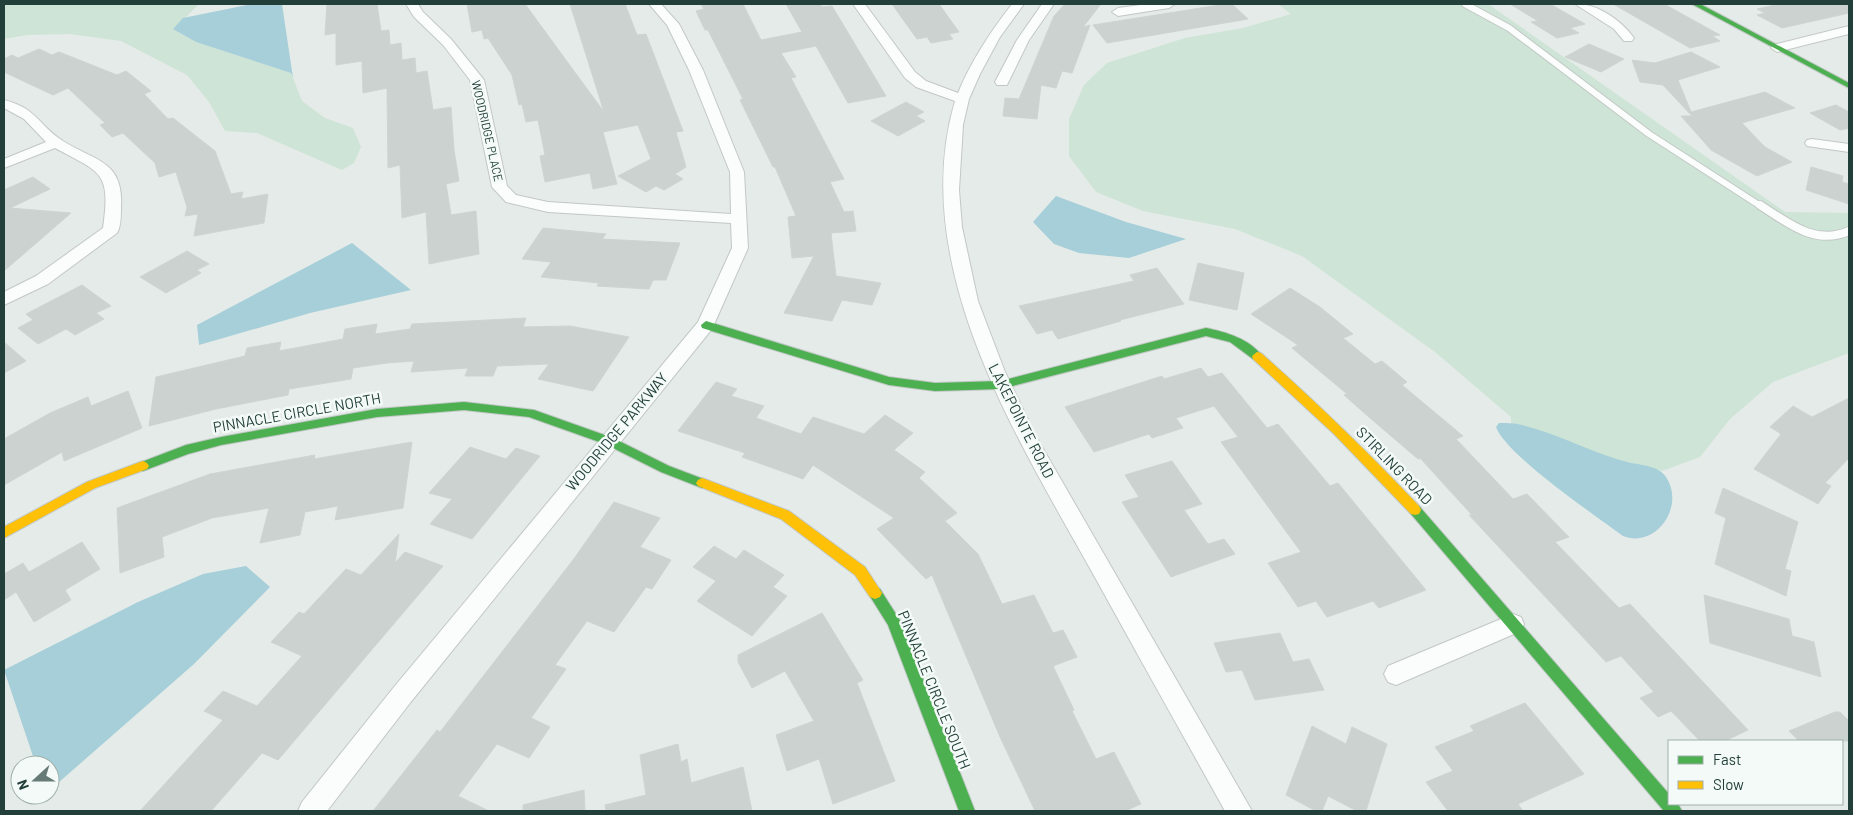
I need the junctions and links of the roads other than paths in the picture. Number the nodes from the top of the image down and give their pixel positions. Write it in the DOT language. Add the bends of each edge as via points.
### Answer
graph roads {
  1 [pos="412,4"];
  2 [pos="655,4"];
  3 [pos="859,4"];
  4 [pos="1018,4"];
  5 [pos="1048,4"];
  6 [pos="1169,4"];
  7 [pos="1465,4"];
  8 [pos="1581,4"];
  9 [pos="1695,4"];
  10 [pos="1118,12"];
  11 [pos="1849,30"];
  12 [pos="1628,38"];
  13 [pos="1777,48"];
  14 [pos="1002,82"];
  15 [pos="1849,86"];
  16 [pos="962,99"];
  17 [pos="4,104"];
  18 [pos="56,142"];
  19 [pos="1812,143"];
  20 [pos="1849,148"];
  21 [pos="4,164"];
  22 [pos="739,219"];
  23 [pos="1849,231"];
  24 [pos="4,299"];
  25 [pos="706,325"];
  26 [pos="1001,385"];
  27 [pos="608,442"];
  28 [pos="4,534"];
  29 [pos="1513,624"];
  30 [pos="1396,674"];
  31 [pos="1668,804"];
  32 [pos="311,811"];
  33 [pos="967,811"];
  34 [pos="1240,811"];
  1 -- 22 [label="street, WOODRIDGE PLACE" via="478,80 500,186 511,199 548,207"];
  2 -- 22 [label="street, WOODRIDGE PARKWAY" via="673,24 696,70 737,172"];
  3 -- 16 [label="street" via="910,75 929,88"];
  4 -- 16 [label="street, LAKEPOINTE ROAD" via="985,53"];
  5 -- 14 [label="street" via="1023,40"];
  6 -- 10 [label="street"];
  7 -- 23 [label="lane" via="1509,29 1637,125 1790,224 1821,238 1836,237"];
  8 -- 12 [label="street" via="1618,26"];
  9 -- 13 [label="street"];
  11 -- 13 [label="street"];
  13 -- 15 [label="street"];
  16 -- 26 [label="street, LAKEPOINTE ROAD" via="951,174 956,242 980,334"];
  17 -- 18 [label="street" via="16,106"];
  18 -- 21 [label="street"];
  18 -- 24 [label="street" via="99,166 109,177 114,201 111,230 42,280"];
  19 -- 20 [label="street"];
  22 -- 25 [label="street, WOODRIDGE PARKWAY" via="740,248"];
  25 -- 26 [label="street, STIRLING ROAD" via="890,381 935,387"];
  25 -- 27 [label="street, WOODRIDGE PARKWAY"];
  26 -- 29 [label="street, STIRLING ROAD" via="1192,334 1222,334 1241,342 1357,448 1421,516"];
  26 -- 34 [label="street, LAKEPOINTE ROAD" via="1067,510"];
  27 -- 28 [label="street, PINNACLE CIRCLE NORTH" via="530,413 464,406 378,413 186,450 91,485"];
  27 -- 32 [label="street, WOODRIDGE PARKWAY"];
  27 -- 33 [label="street, PINNACLE CIRCLE SOUTH" via="665,469 785,514 860,572 894,622"];
  29 -- 30 [label="street"];
  29 -- 31 [label="street, STIRLING ROAD"];
}
